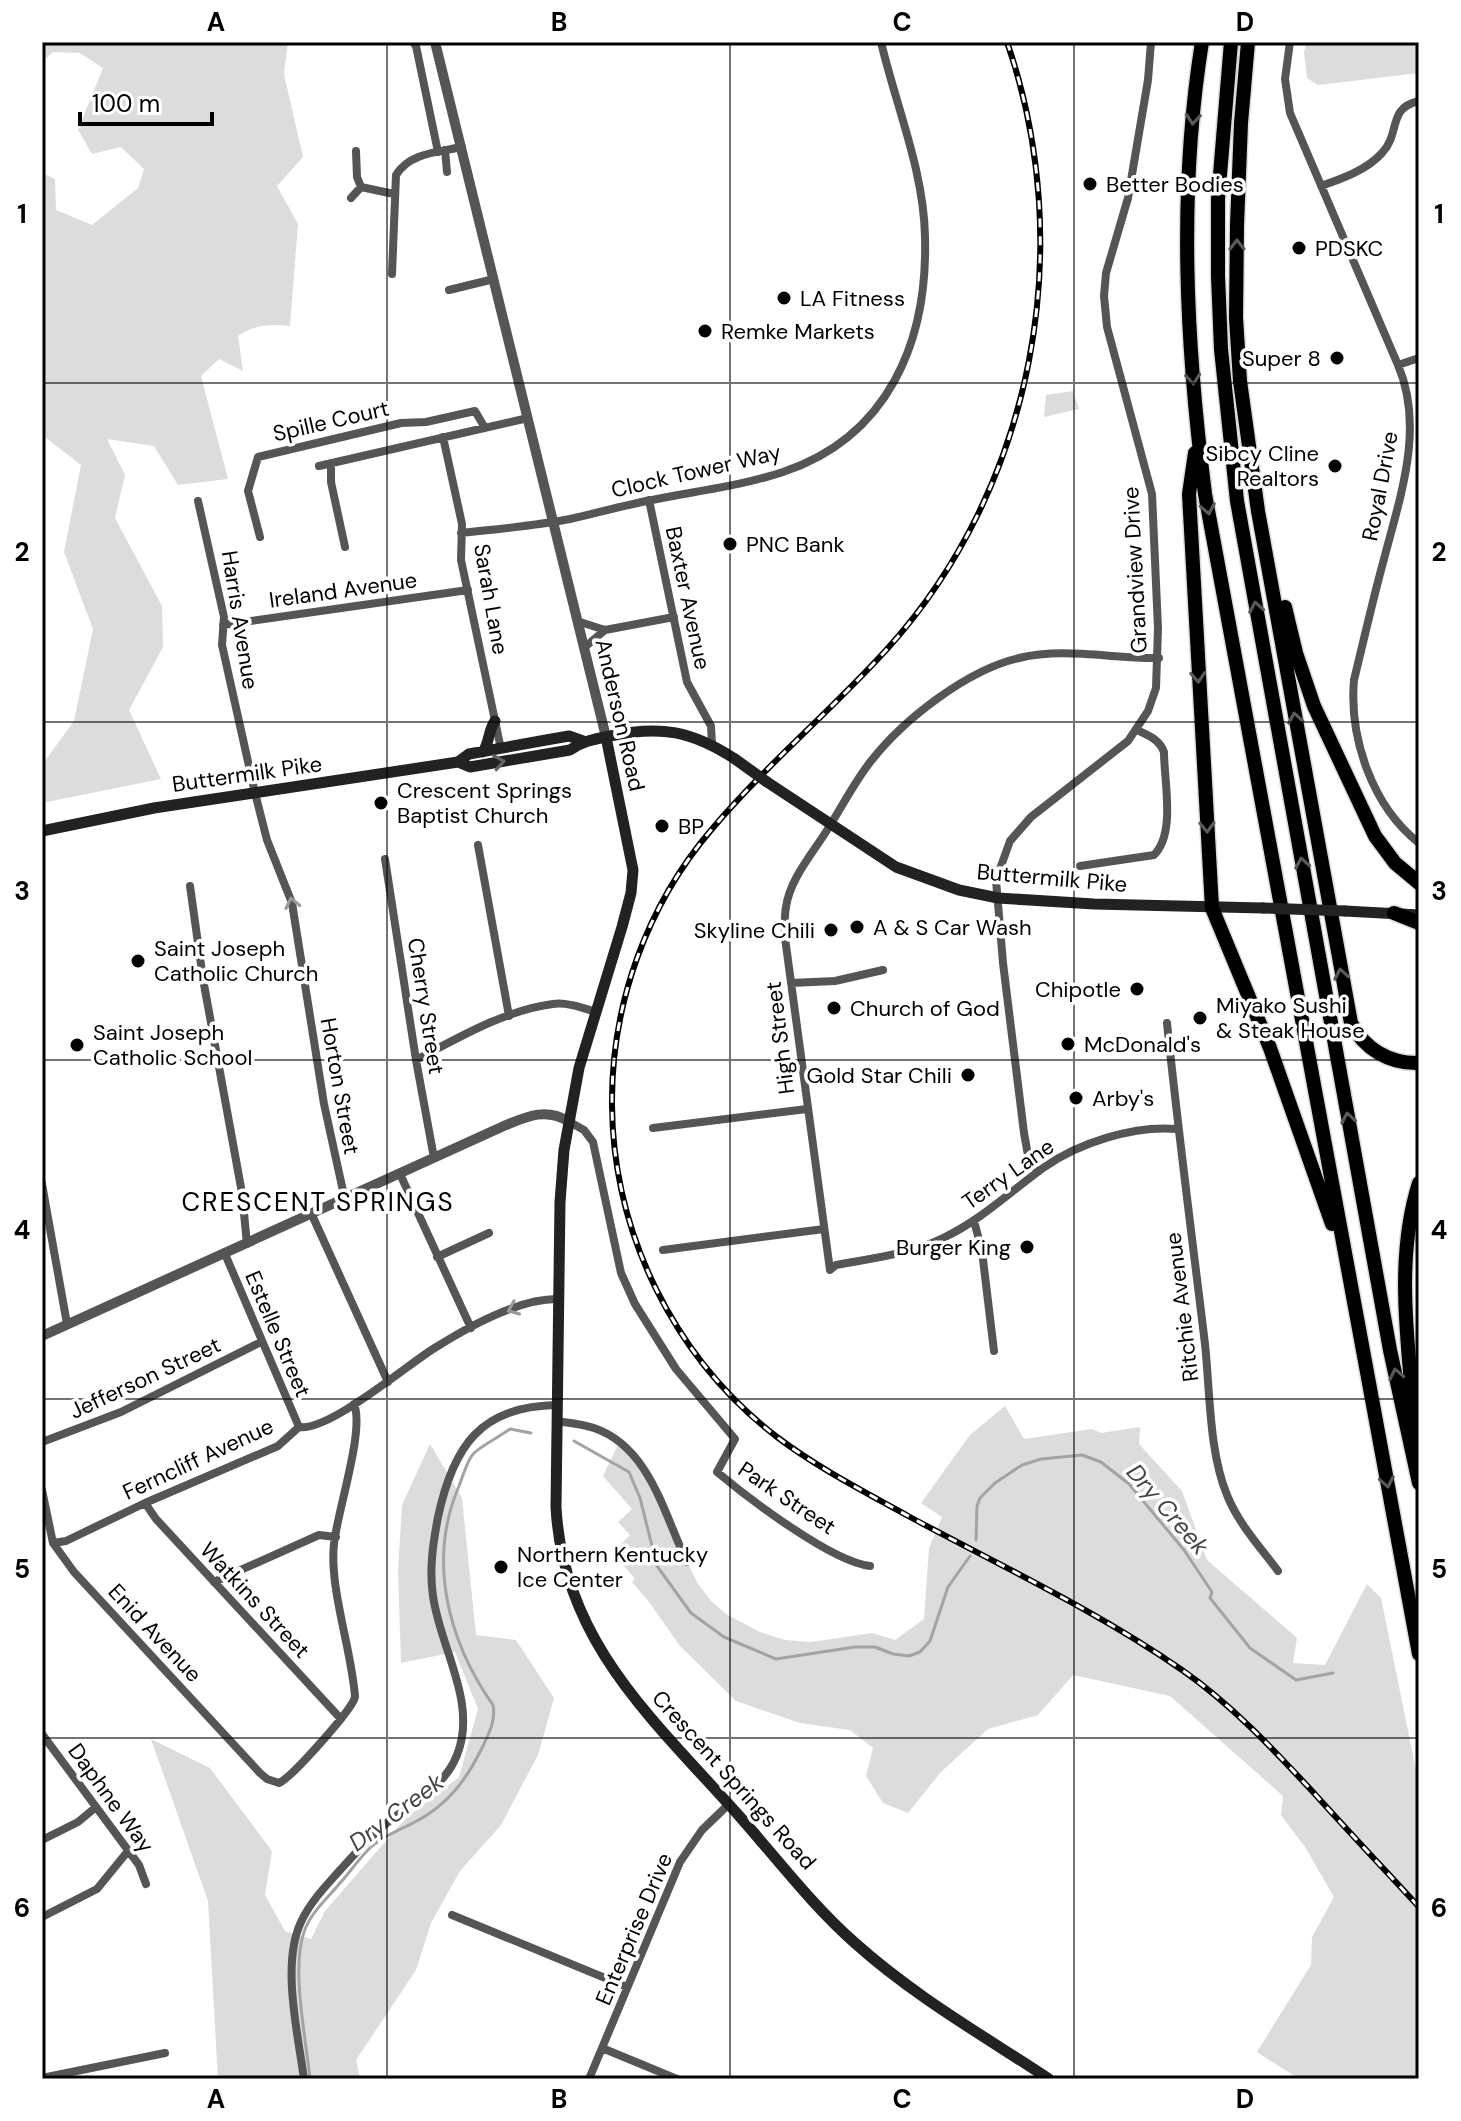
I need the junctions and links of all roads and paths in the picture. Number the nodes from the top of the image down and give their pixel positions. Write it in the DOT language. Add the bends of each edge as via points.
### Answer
graph roads {
  1 [pos="413,42"];
  2 [pos="435,42"];
  3 [pos="881,42"];
  4 [pos="1151,42"];
  5 [pos="1202,42"];
  6 [pos="1231,42"];
  7 [pos="1248,42"];
  8 [pos="1290,42"];
  9 [pos="1419,101"];
  10 [pos="462,147"];
  11 [pos="356,151"];
  12 [pos="442,151"];
  13 [pos="447,172"];
  14 [pos="1321,186"];
  15 [pos="361,187"];
  16 [pos="394,194"];
  17 [pos="351,198"];
  18 [pos="392,274"];
  19 [pos="494,279"];
  20 [pos="1237,284"];
  21 [pos="449,290"];
  22 [pos="1419,358"];
  23 [pos="1398,365"];
  24 [pos="528,418"];
  25 [pos="485,428"];
  26 [pos="1197,432"];
  27 [pos="443,437"];
  28 [pos="1419,456"];
  29 [pos="1407,457"];
  30 [pos="331,463"];
  31 [pos="319,466"];
  32 [pos="649,500"];
  33 [pos="198,501"];
  34 [pos="553,521"];
  35 [pos="461,533"];
  36 [pos="260,537"];
  37 [pos="345,547"];
  38 [pos="468,590"];
  39 [pos="674,617"];
  40 [pos="577,621"];
  41 [pos="223,625"];
  42 [pos="605,630"];
  43 [pos="585,647"];
  44 [pos="1159,658"];
  45 [pos="495,721"];
  46 [pos="1137,730"];
  47 [pos="606,737"];
  48 [pos="583,741"];
  49 [pos="712,744"];
  50 [pos="501,749"];
  51 [pos="483,752"];
  52 [pos="458,762"];
  53 [pos="255,793"];
  54 [pos="830,825"];
  55 [pos="42,831"];
  56 [pos="1419,843"];
  57 [pos="478,845"];
  58 [pos="385,859"];
  59 [pos="1080,866"];
  60 [pos="1419,883"];
  61 [pos="190,886"];
  62 [pos="998,898"];
  63 [pos="1212,908"];
  64 [pos="1394,913"];
  65 [pos="1419,915"];
  66 [pos="1419,923"];
  67 [pos="883,970"];
  68 [pos="791,983"];
  69 [pos="596,1012"];
  70 [pos="509,1016"];
  71 [pos="1167,1023"];
  72 [pos="416,1060"];
  73 [pos="1419,1063"];
  74 [pos="807,1109"];
  75 [pos="568,1121"];
  76 [pos="653,1128"];
  77 [pos="1177,1129"];
  78 [pos="434,1158"];
  79 [pos="1038,1172"];
  80 [pos="400,1174"];
  81 [pos="1419,1183"];
  82 [pos="42,1184"];
  83 [pos="345,1200"];
  84 [pos="312,1215"];
  85 [pos="974,1221"];
  86 [pos="824,1229"];
  87 [pos="489,1233"];
  88 [pos="247,1244"];
  89 [pos="663,1250"];
  90 [pos="225,1254"];
  91 [pos="437,1257"];
  92 [pos="862,1260"];
  93 [pos="1347,1266"];
  94 [pos="559,1299"];
  95 [pos="67,1324"];
  96 [pos="471,1328"];
  97 [pos="42,1336"];
  98 [pos="261,1342"];
  99 [pos="994,1351"];
  100 [pos="388,1382"];
  101 [pos="354,1404"];
  102 [pos="557,1405"];
  103 [pos="557,1421"];
  104 [pos="299,1427"];
  105 [pos="42,1442"];
  106 [pos="1419,1480"];
  107 [pos="42,1490"];
  108 [pos="145,1503"];
  109 [pos="336,1537"];
  110 [pos="53,1543"];
  111 [pos="687,1562"];
  112 [pos="870,1566"];
  113 [pos="1278,1571"];
  114 [pos="214,1582"];
  115 [pos="1419,1654"];
  116 [pos="341,1719"];
  117 [pos="42,1734"];
  118 [pos="729,1804"];
  119 [pos="96,1807"];
  120 [pos="42,1840"];
  121 [pos="128,1851"];
  122 [pos="146,1884"];
  123 [pos="452,1915"];
  124 [pos="42,1917"];
  125 [pos="627,1987"];
  126 [pos="602,2048"];
  127 [pos="165,2053"];
  128 [pos="42,2078"];
  129 [pos="304,2079"];
  130 [pos="589,2079"];
  131 [pos="677,2079"];
  132 [pos="1049,2079"];
  1 -- 12 [label="street"];
  2 -- 10 [label="street, Anderson Road"];
  3 -- 32 [label="street, Clock Tower Way" via="917,175 925,235 919,311 897,379 851,437 819,456 756,480"];
  4 -- 44 [label="street, Grandview Drive" via="1128,198 1104,296 1107,327 1152,494"];
  5 -- 26 [label="highway, one-way" via="1187,232"];
  106 -- 6 [label="highway, one-way" via="1390,1350 1237,501 1218,276 1218,199"];
  20 -- 7 [label="highway, one-way" via="1239,151"];
  8 -- 14 [label="street, Royal Drive" via="1285,79 1290,113"];
  9 -- 14 [label="street" via="1398,113 1391,142 1380,156"];
  10 -- 12 [label="street"];
  10 -- 19 [label="street, Anderson Road"];
  11 -- 15 [label="street"];
  12 -- 13 [label="street"];
  12 -- 16 [label="street" via="405,162 396,175"];
  14 -- 23 [label="street, Royal Drive"];
  15 -- 16 [label="street"];
  15 -- 17 [label="street"];
  16 -- 18 [label="street"];
  19 -- 21 [label="street"];
  19 -- 24 [label="street, Anderson Road"];
  20 -- 60 [label="highway" via="1264,502 1296,653 1314,706 1375,836"];
  73 -- 20 [label="highway, one-way" via="1390,1059 1370,1047 1355,1030 1345,999 1249,455"];
  22 -- 23 [label="street"];
  23 -- 29 [label="street, Royal Drive" via="1411,421"];
  24 -- 25 [label="street"];
  24 -- 34 [label="street, Anderson Road"];
  25 -- 27 [label="street"];
  25 -- 36 [label="street, Spille Court" via="475,411 258,457 248,491"];
  26 -- 63 [label="highway, one-way" via="1189,494"];
  26 -- 93 [label="highway, one-way"];
  27 -- 30 [label="street"];
  27 -- 35 [label="street, Sarah Lane"];
  28 -- 29 [label="street"];
  29 -- 56 [label="street, Royal Drive" via="1354,680 1353,704 1359,741 1377,791 1398,824"];
  30 -- 31 [label="street"];
  30 -- 37 [label="street"];
  32 -- 34 [label="street, Clock Tower Way"];
  32 -- 39 [label="street, Baxter Avenue"];
  33 -- 41 [label="street, Harris Avenue"];
  34 -- 35 [label="street, Clock Tower Way"];
  34 -- 40 [label="street, Anderson Road"];
  35 -- 38 [label="street, Sarah Lane"];
  38 -- 41 [label="street, Ireland Avenue"];
  38 -- 45 [label="street, Sarah Lane"];
  39 -- 42 [label="street"];
  39 -- 49 [label="street, Baxter Avenue" via="687,682 711,726"];
  40 -- 42 [label="street"];
  40 -- 43 [label="street, Anderson Road"];
  41 -- 53 [label="street, Harris Avenue" via="222,645"];
  42 -- 43 [label="street"];
  43 -- 47 [label="street, Anderson Road"];
  44 -- 46 [label="street, Grandview Drive" via="1153,700"];
  44 -- 54 [label="street, High Street" via="1046,654 997,664 971,677 880,750"];
  45 -- 50 [label="street, Sarah Lane"];
  45 -- 51 [label="main road"];
  46 -- 59 [label="street" via="1161,744 1164,752 1166,839 1154,855"];
  46 -- 62 [label="street, Grandview Drive" via="1017,832 998,871"];
  47 -- 48 [label="main road, Buttermilk Pike"];
  47 -- 49 [label="main road, Buttermilk Pike" via="655,729"];
  47 -- 69 [label="main road, Anderson Road" via="633,870"];
  48 -- 50 [label="main road, Buttermilk Pike" via="569,736"];
  52 -- 48 [label="main road, Buttermilk Pike, one-way" via="470,767 526,758 570,750"];
  49 -- 54 [label="main road, Buttermilk Pike, bridge"];
  50 -- 51 [label="main road, Buttermilk Pike"];
  51 -- 52 [label="main road, Buttermilk Pike"];
  52 -- 53 [label="main road, Buttermilk Pike"];
  53 -- 55 [label="main road, Buttermilk Pike"];
  83 -- 53 [label="street, Horton Street, one-way" via="292,903"];
  54 -- 62 [label="main road, Buttermilk Pike" via="896,867"];
  54 -- 68 [label="street, High Street" via="793,884 786,907"];
  57 -- 70 [label="street"];
  58 -- 72 [label="street, Cherry Street"];
  61 -- 88 [label="street"];
  62 -- 63 [label="main road, Buttermilk Pike"];
  62 -- 79 [label="street, Grandview Drive" via="1024,1133 1029,1161"];
  63 -- 64 [label="main road, Buttermilk Pike, bridge"];
  63 -- 93 [label="highway" via="1270,1048"];
  64 -- 65 [label="main road, Buttermilk Pike"];
  64 -- 66 [label="highway"];
  67 -- 68 [label="street" via="835,981"];
  68 -- 74 [label="street, High Street"];
  69 -- 70 [label="street" via="555,1003"];
  69 -- 75 [label="main road, Anderson Road"];
  70 -- 72 [label="street"];
  71 -- 77 [label="street, Ritchie Avenue"];
  72 -- 78 [label="street, Cherry Street"];
  74 -- 76 [label="street"];
  74 -- 86 [label="street, High Street"];
  75 -- 78 [label="street" via="558,1115 532,1115"];
  75 -- 94 [label="main road, Anderson Road"];
  75 -- 112 [label="street, Park Street" via="593,1142 621,1273 635,1304 676,1369 734,1441 717,1472 792,1528"];
  77 -- 79 [label="street, Terry Lane" via="1109,1138"];
  77 -- 113 [label="street, Ritchie Avenue" via="1226,1494"];
  78 -- 80 [label="street"];
  79 -- 85 [label="street, Terry Lane"];
  80 -- 83 [label="street"];
  80 -- 91 [label="street"];
  81 -- 106 [label="highway" via="1405,1257"];
  82 -- 95 [label="street"];
  83 -- 84 [label="street"];
  84 -- 88 [label="street"];
  84 -- 100 [label="street"];
  85 -- 92 [label="street, Terry Lane" via="917,1250"];
  85 -- 99 [label="street"];
  86 -- 89 [label="street"];
  86 -- 92 [label="street, High Street" via="830,1270"];
  87 -- 91 [label="street"];
  88 -- 90 [label="street"];
  90 -- 95 [label="street"];
  90 -- 98 [label="street, Estelle Street"];
  91 -- 96 [label="street"];
  93 -- 115 [label="highway, one-way"];
  94 -- 96 [label="street, Ferncliff Avenue, one-way" via="525,1303"];
  94 -- 102 [label="main road, Anderson Road"];
  95 -- 97 [label="street"];
  96 -- 100 [label="street, Ferncliff Avenue"];
  98 -- 104 [label="street, Estelle Street"];
  98 -- 105 [label="street, Jefferson Street" via="121,1412"];
  100 -- 101 [label="street, Ferncliff Avenue"];
  101 -- 104 [label="street, Ferncliff Avenue"];
  101 -- 109 [label="street" via="358,1413"];
  102 -- 103 [label="main road, Crescent Springs Road"];
  102 -- 129 [label="street" via="523,1407 500,1417 468,1442 449,1473 436,1528 432,1583 438,1626 463,1710 462,1740 444,1778 365,1843 301,1922 292,1979"];
  103 -- 111 [label="street" via="598,1429 636,1458"];
  103 -- 118 [label="main road, Crescent Springs Road" via="557,1519 565,1567 591,1635 626,1687"];
  104 -- 108 [label="street, Ferncliff Avenue" via="278,1446"];
  107 -- 110 [label="street, Enid Avenue"];
  108 -- 110 [label="street, Ferncliff Avenue"];
  108 -- 114 [label="street, Watkins Street"];
  109 -- 114 [label="street" via="319,1535"];
  109 -- 116 [label="street" via="336,1582 355,1697"];
  110 -- 116 [label="street, Enid Avenue" via="74,1572 273,1783 284,1781"];
  114 -- 116 [label="street, Watkins Street"];
  117 -- 119 [label="street, Daphne Way"];
  118 -- 125 [label="street, Enterprise Drive" via="680,1862"];
  118 -- 132 [label="main road, Crescent Springs Road" via="855,1943 897,1978"];
  119 -- 120 [label="street"];
  119 -- 121 [label="street, Daphne Way"];
  121 -- 122 [label="street, Daphne Way"];
  121 -- 124 [label="street" via="97,1889"];
  123 -- 125 [label="street"];
  125 -- 126 [label="street, Enterprise Drive"];
  126 -- 130 [label="street, Enterprise Drive"];
  126 -- 131 [label="street"];
  127 -- 128 [label="street"];
}
